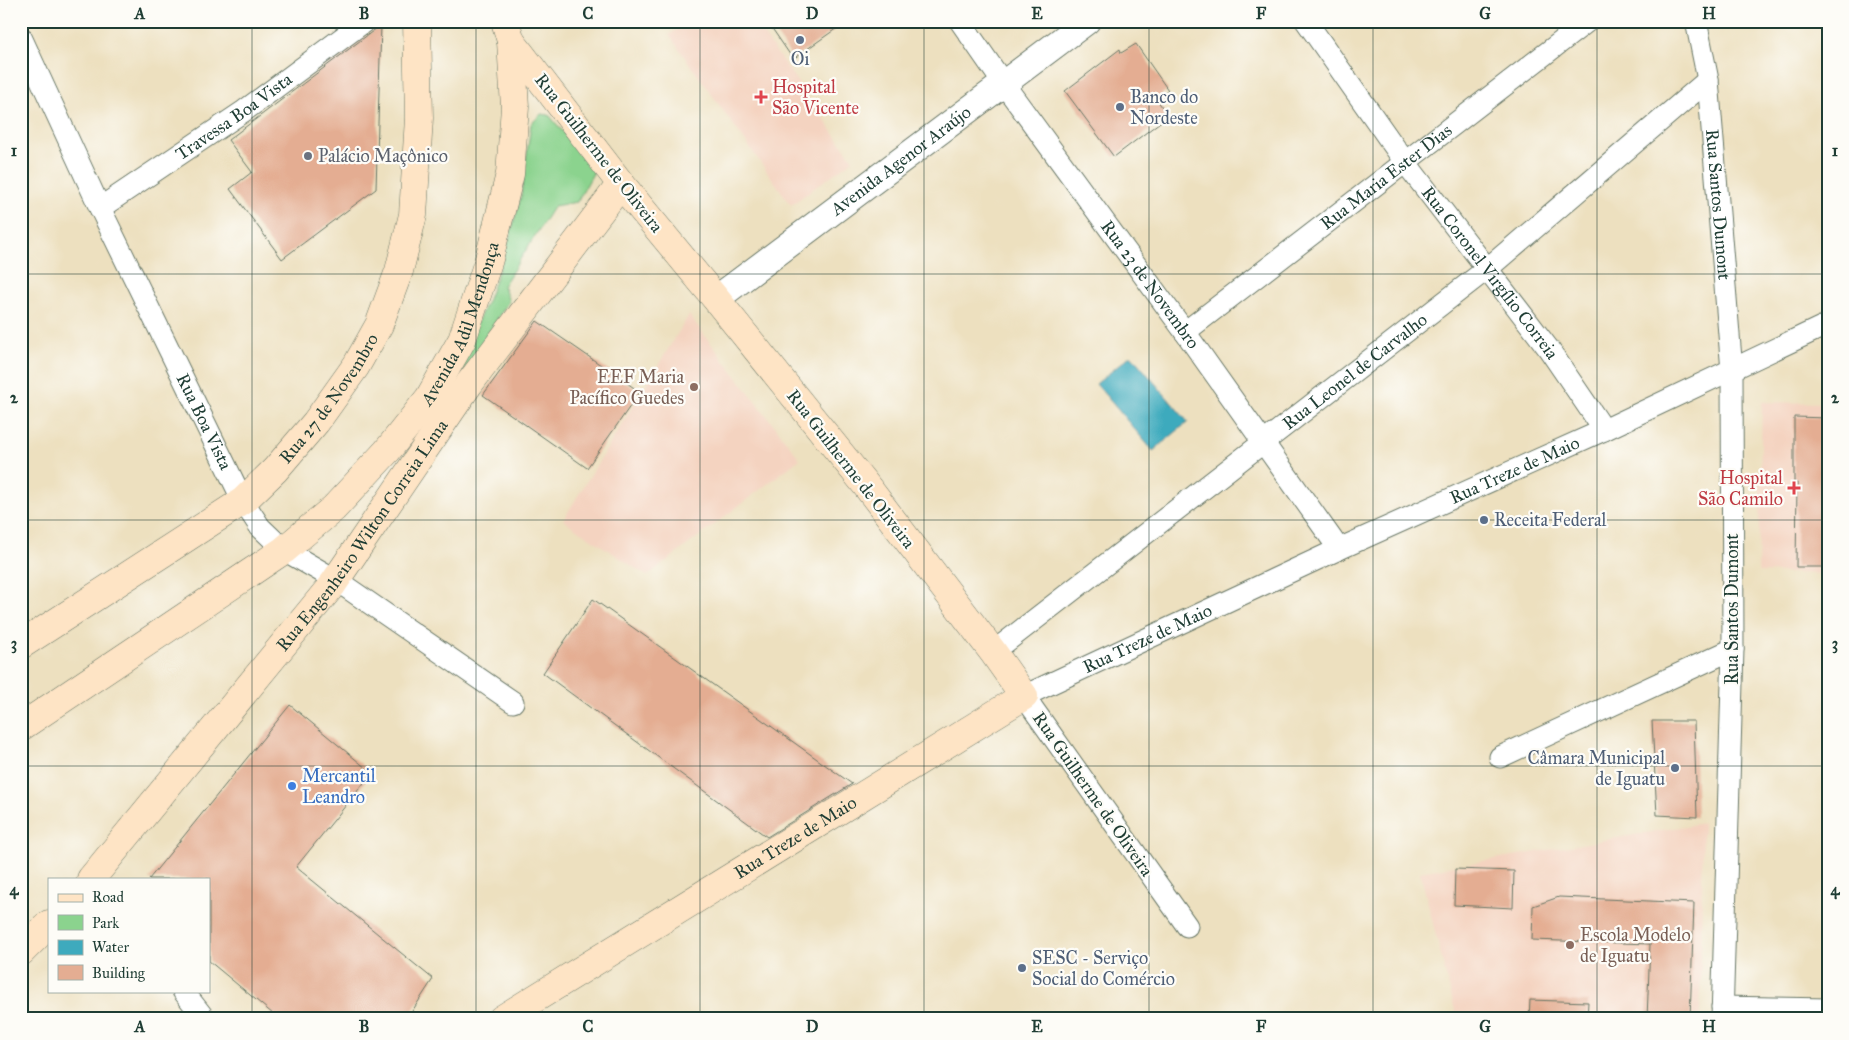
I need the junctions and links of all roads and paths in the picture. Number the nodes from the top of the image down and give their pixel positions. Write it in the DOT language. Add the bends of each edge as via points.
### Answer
graph roads {
  1 [pos="365,21"];
  2 [pos="417,21"];
  3 [pos="960,21"];
  4 [pos="1087,21"];
  5 [pos="1306,21"];
  6 [pos="1588,21"];
  7 [pos="1696,21"];
  8 [pos="508,31"];
  9 [pos="21,37"];
  10 [pos="1708,80"];
  11 [pos="1003,83"];
  12 [pos="1405,162"];
  13 [pos="621,184"];
  14 [pos="100,208"];
  15 [pos="1487,269"];
  16 [pos="716,299"];
  17 [pos="1828,324"];
  18 [pos="1185,332"];
  19 [pos="1732,371"];
  20 [pos="1604,430"];
  21 [pos="1263,444"];
  22 [pos="243,501"];
  23 [pos="1338,549"];
  24 [pos="284,550"];
  25 [pos="336,580"];
  26 [pos="21,645"];
  27 [pos="1733,649"];
  28 [pos="993,652"];
  29 [pos="1024,696"];
  30 [pos="513,702"];
  31 [pos="21,728"];
  32 [pos="1500,757"];
  33 [pos="92,878"];
  34 [pos="48,925"];
  35 [pos="1187,926"];
  36 [pos="21,952"];
  37 [pos="184,992"];
  38 [pos="1828,1009"];
  39 [pos="1722,1013"];
  40 [pos="205,1019"];
  41 [pos="502,1019"];
  1 -- 14 [label="street, Travessa Boa Vista" via="244,111"];
  2 -- 22 [label="main road, Rua 27 de Novembro" via="419,118 413,215 399,271 379,325 356,366 316,422"];
  3 -- 11 [label="street, Rua 23 de Novembro"];
  4 -- 11 [label="street, Avenida Agenor Araújo"];
  5 -- 12 [label="street, Rua Coronel Virgílio Correia"];
  6 -- 12 [label="street, Rua Maria Ester Dias"];
  7 -- 10 [label="street, Rua Santos Dumont"];
  8 -- 13 [label="main road, Rua Guilherme de Oliveira"];
  8 -- 24 [label="main road, Avenida Adil Mendonça" via="515,106 510,174 489,259 462,340 429,398 387,451 334,508"];
  9 -- 14 [label="street, Rua Boa Vista"];
  10 -- 15 [label="street, Rua Leonel de Carvalho"];
  10 -- 19 [label="street, Rua Santos Dumont"];
  11 -- 16 [label="street, Avenida Agenor Araújo"];
  11 -- 18 [label="street, Rua 23 de Novembro"];
  12 -- 15 [label="street, Rua Coronel Virgílio Correia"];
  12 -- 18 [label="street, Rua Maria Ester Dias"];
  13 -- 16 [label="main road, Rua Guilherme de Oliveira"];
  13 -- 25 [label="main road, Rua Engenheiro Wilton Correia Lima" via="469,384"];
  14 -- 22 [label="street, Rua Boa Vista"];
  15 -- 20 [label="street, Rua Coronel Virgílio Correia" via="1548,348"];
  15 -- 21 [label="street, Rua Leonel de Carvalho"];
  16 -- 28 [label="main road, Rua Guilherme de Oliveira" via="865,484"];
  17 -- 19 [label="street, Rua Treze de Maio"];
  18 -- 21 [label="street, Rua 23 de Novembro"];
  19 -- 20 [label="street, Rua Treze de Maio"];
  19 -- 27 [label="street, Rua Santos Dumont"];
  20 -- 23 [label="street, Rua Treze de Maio"];
  21 -- 23 [label="street, Rua 23 de Novembro"];
  21 -- 28 [label="street, Rua Leonel de Carvalho"];
  22 -- 24 [label="street, Rua Boa Vista" via="260,527"];
  22 -- 26 [label="main road, Rua 27 de Novembro"];
  23 -- 29 [label="street, Rua Treze de Maio"];
  24 -- 25 [label="street, Rua Boa Vista"];
  24 -- 31 [label="main road"];
  25 -- 30 [label="street, Rua Boa Vista"];
  25 -- 33 [label="main road, Rua Engenheiro Wilton Correia Lima"];
  27 -- 32 [label="street"];
  27 -- 39 [label="street, Rua Santos Dumont"];
  28 -- 29 [label="main road, Rua Guilherme de Oliveira"];
  29 -- 35 [label="street, Rua Guilherme de Oliveira"];
  29 -- 41 [label="main road, Rua Treze de Maio"];
  34 -- 36 [label="main road"];
  37 -- 40 [label="street"];
  38 -- 39 [label="street"];
}
